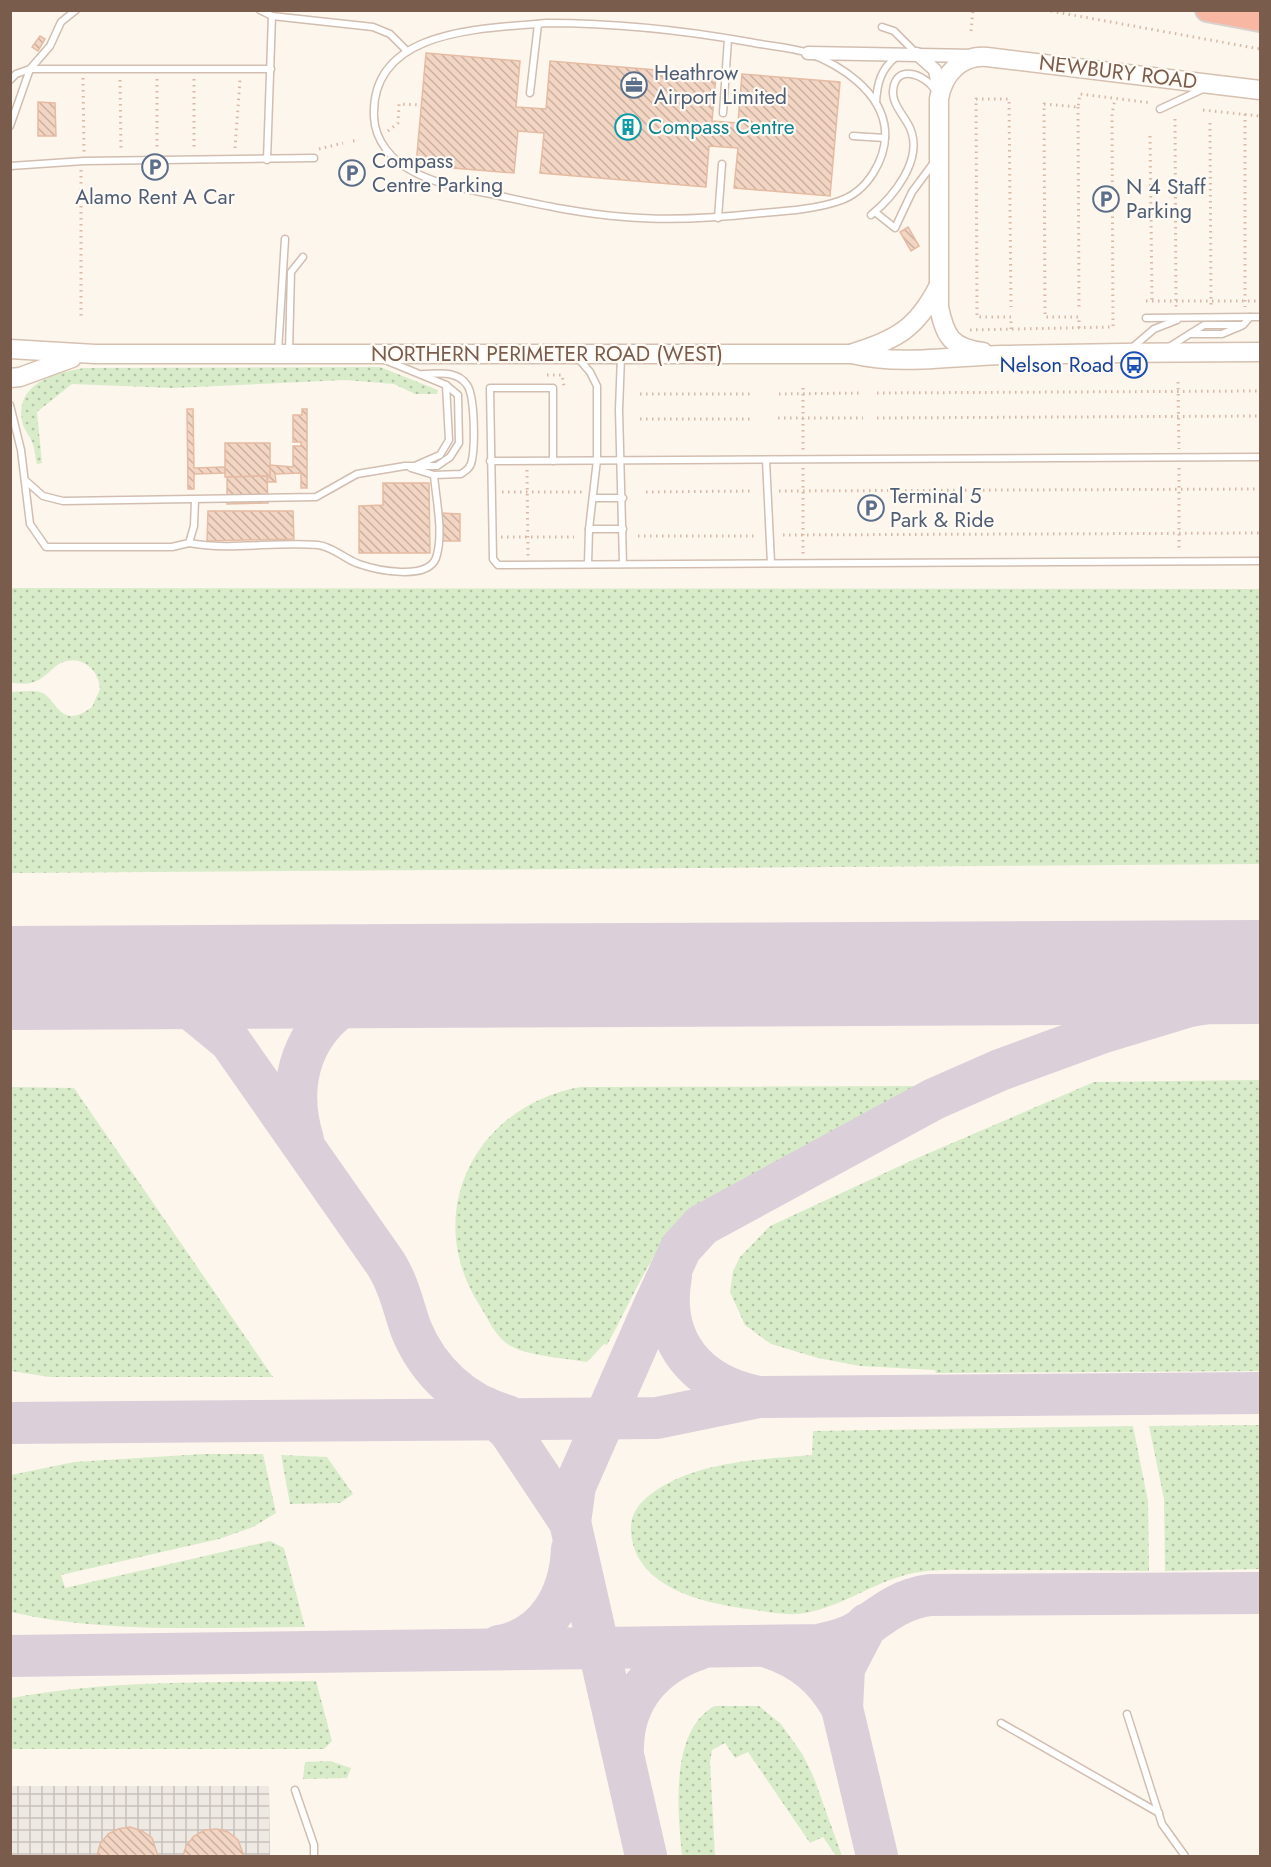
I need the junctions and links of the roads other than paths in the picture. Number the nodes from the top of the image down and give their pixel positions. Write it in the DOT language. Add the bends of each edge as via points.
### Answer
graph roads {
  1 [pos="76,10"];
  2 [pos="260,10"];
  3 [pos="1207,10"];
  4 [pos="272,16"];
  5 [pos="1260,20"];
  6 [pos="538,24"];
  7 [pos="882,27"];
  8 [pos="728,39"];
  9 [pos="406,50"];
  10 [pos="808,53"];
  11 [pos="900,54"];
  12 [pos="917,54"];
  13 [pos="975,56"];
  14 [pos="30,69"];
  15 [pos="272,69"];
  16 [pos="10,80"];
  17 [pos="1214,84"];
  18 [pos="1260,90"];
  19 [pos="530,93"];
  20 [pos="939,99"];
  21 [pos="876,103"];
  22 [pos="1159,107"];
  23 [pos="723,113"];
  24 [pos="10,126"];
  25 [pos="853,136"];
  26 [pos="885,138"];
  27 [pos="314,158"];
  28 [pos="938,158"];
  29 [pos="267,160"];
  30 [pos="722,164"];
  31 [pos="10,165"];
  32 [pos="718,218"];
  33 [pos="285,239"];
  34 [pos="303,257"];
  35 [pos="938,287"];
  36 [pos="1250,316"];
  37 [pos="1260,316"];
  38 [pos="1146,318"];
  39 [pos="1183,318"];
  40 [pos="10,350"];
  41 [pos="1127,352"];
  42 [pos="1161,352"];
  43 [pos="1260,352"];
  44 [pos="574,353"];
  45 [pos="622,353"];
  46 [pos="95,354"];
  47 [pos="374,354"];
  48 [pos="852,354"];
  49 [pos="999,355"];
  50 [pos="284,356"];
  51 [pos="10,371"];
  52 [pos="420,374"];
  53 [pos="10,378"];
  54 [pos="446,385"];
  55 [pos="10,405"];
  56 [pos="1260,458"];
  57 [pos="597,460"];
  58 [pos="620,460"];
  59 [pos="766,460"];
  60 [pos="490,461"];
  61 [pos="553,461"];
  62 [pos="405,466"];
  63 [pos="414,466"];
  64 [pos="434,475"];
  65 [pos="25,480"];
  66 [pos="593,498"];
  67 [pos="623,498"];
  68 [pos="195,500"];
  69 [pos="589,529"];
  70 [pos="623,529"];
  71 [pos="189,543"];
  72 [pos="1260,561"];
  73 [pos="771,563"];
  74 [pos="588,564"];
  75 [pos="623,564"];
  76 [pos="1127,1714"];
  77 [pos="1001,1723"];
  78 [pos="295,1790"];
  79 [pos="1159,1814"];
  80 [pos="314,1857"];
  81 [pos="1185,1857"];
  1 -- 14 [label="lane" via="61,22"];
  2 -- 4 [label="lane"];
  3 -- 5 [label="highway"];
  4 -- 9 [label="lane" via="373,27 390,34"];
  4 -- 15 [label="lane"];
  6 -- 8 [label="lane" via="625,25"];
  6 -- 9 [label="lane" via="465,33"];
  6 -- 19 [label="lane"];
  7 -- 12 [label="lane" via="894,31"];
  8 -- 10 [label="lane"];
  8 -- 23 [label="lane"];
  9 -- 32 [label="lane" via="380,78 374,113 380,142 410,170 423,177 558,208 624,217"];
  10 -- 11 [label="street"];
  10 -- 21 [label="lane" via="847,73"];
  11 -- 12 [label="street"];
  11 -- 21 [label="lane" via="885,66 879,78"];
  12 -- 13 [label="street"];
  12 -- 20 [label="street" via="935,70"];
  13 -- 17 [label="street, NEWBURY ROAD"];
  13 -- 20 [label="street" via="948,75"];
  14 -- 15 [label="lane"];
  14 -- 16 [label="lane"];
  14 -- 24 [label="lane"];
  15 -- 29 [label="lane"];
  17 -- 18 [label="street, NEWBURY ROAD"];
  17 -- 22 [label="lane"];
  20 -- 28 [label="street"];
  20 -- 28 [label="lane" via="928,80 919,75 904,74 895,83 893,97 912,131 911,159 901,183 873,213 895,228 912,192"];
  21 -- 26 [label="lane"];
  25 -- 26 [label="lane"];
  26 -- 32 [label="lane" via="883,153 869,179 840,201"];
  27 -- 29 [label="lane"];
  28 -- 35 [label="street"];
  29 -- 31 [label="lane"];
  30 -- 32 [label="lane"];
  33 -- 50 [label="lane"];
  34 -- 50 [label="lane" via="291,272"];
  35 -- 48 [label="street" via="906,331"];
  35 -- 49 [label="street" via="942,322 952,341 960,347"];
  36 -- 37 [label="lane"];
  36 -- 39 [label="lane"];
  36 -- 42 [label="lane" via="1243,325 1222,334 1189,334"];
  38 -- 39 [label="lane"];
  39 -- 41 [label="lane" via="1154,329"];
  40 -- 46 [label="street, NORTHERN PERIMETER ROAD (WEST)"];
  40 -- 51 [label="street"];
  41 -- 42 [label="street"];
  41 -- 49 [label="street"];
  42 -- 43 [label="street"];
  44 -- 45 [label="street, NORTHERN PERIMETER ROAD (WEST)"];
  44 -- 47 [label="street, NORTHERN PERIMETER ROAD (WEST)"];
  44 -- 57 [label="lane" via="597,386"];
  45 -- 48 [label="street, NORTHERN PERIMETER ROAD (WEST)"];
  45 -- 58 [label="lane"];
  46 -- 50 [label="street, NORTHERN PERIMETER ROAD (WEST)"];
  46 -- 53 [label="street, NORTHERN PERIMETER ROAD (WEST)"];
  47 -- 50 [label="street, NORTHERN PERIMETER ROAD (WEST)"];
  47 -- 52 [label="lane"];
  48 -- 49 [label="street, NORTHERN PERIMETER ROAD (WEST)" via="870,358 964,359"];
  52 -- 54 [label="lane"];
  52 -- 64 [label="lane" via="453,374 467,385 473,407 470,467 462,474"];
  54 -- 63 [label="lane" via="449,440 440,455"];
  54 -- 63 [label="lane" via="458,395 459,443 450,457 437,466"];
  55 -- 65 [label="lane"];
  56 -- 59 [label="lane"];
  57 -- 58 [label="lane"];
  57 -- 61 [label="lane"];
  57 -- 66 [label="lane"];
  58 -- 59 [label="lane"];
  58 -- 67 [label="lane"];
  59 -- 73 [label="lane"];
  60 -- 61 [label="lane"];
  60 -- 61 [label="lane" via="490,388 553,388"];
  60 -- 74 [label="lane" via="493,559 498,565"];
  62 -- 63 [label="lane"];
  62 -- 64 [label="lane"];
  62 -- 68 [label="lane" via="357,474 316,497 220,496"];
  64 -- 71 [label="lane" via="438,525 435,559 429,567 400,573 376,569 314,545 228,548"];
  65 -- 68 [label="lane" via="43,495 63,501"];
  65 -- 71 [label="lane" via="30,524 46,547 172,547"];
  66 -- 67 [label="lane"];
  66 -- 69 [label="lane"];
  67 -- 70 [label="lane"];
  68 -- 71 [label="lane"];
  69 -- 70 [label="lane"];
  69 -- 74 [label="lane"];
  70 -- 75 [label="lane"];
  72 -- 73 [label="lane"];
  73 -- 75 [label="lane"];
  74 -- 75 [label="lane"];
  76 -- 79 [label="lane"];
  77 -- 79 [label="lane"];
  78 -- 80 [label="lane" via="314,1845"];
  79 -- 81 [label="lane"];
}
